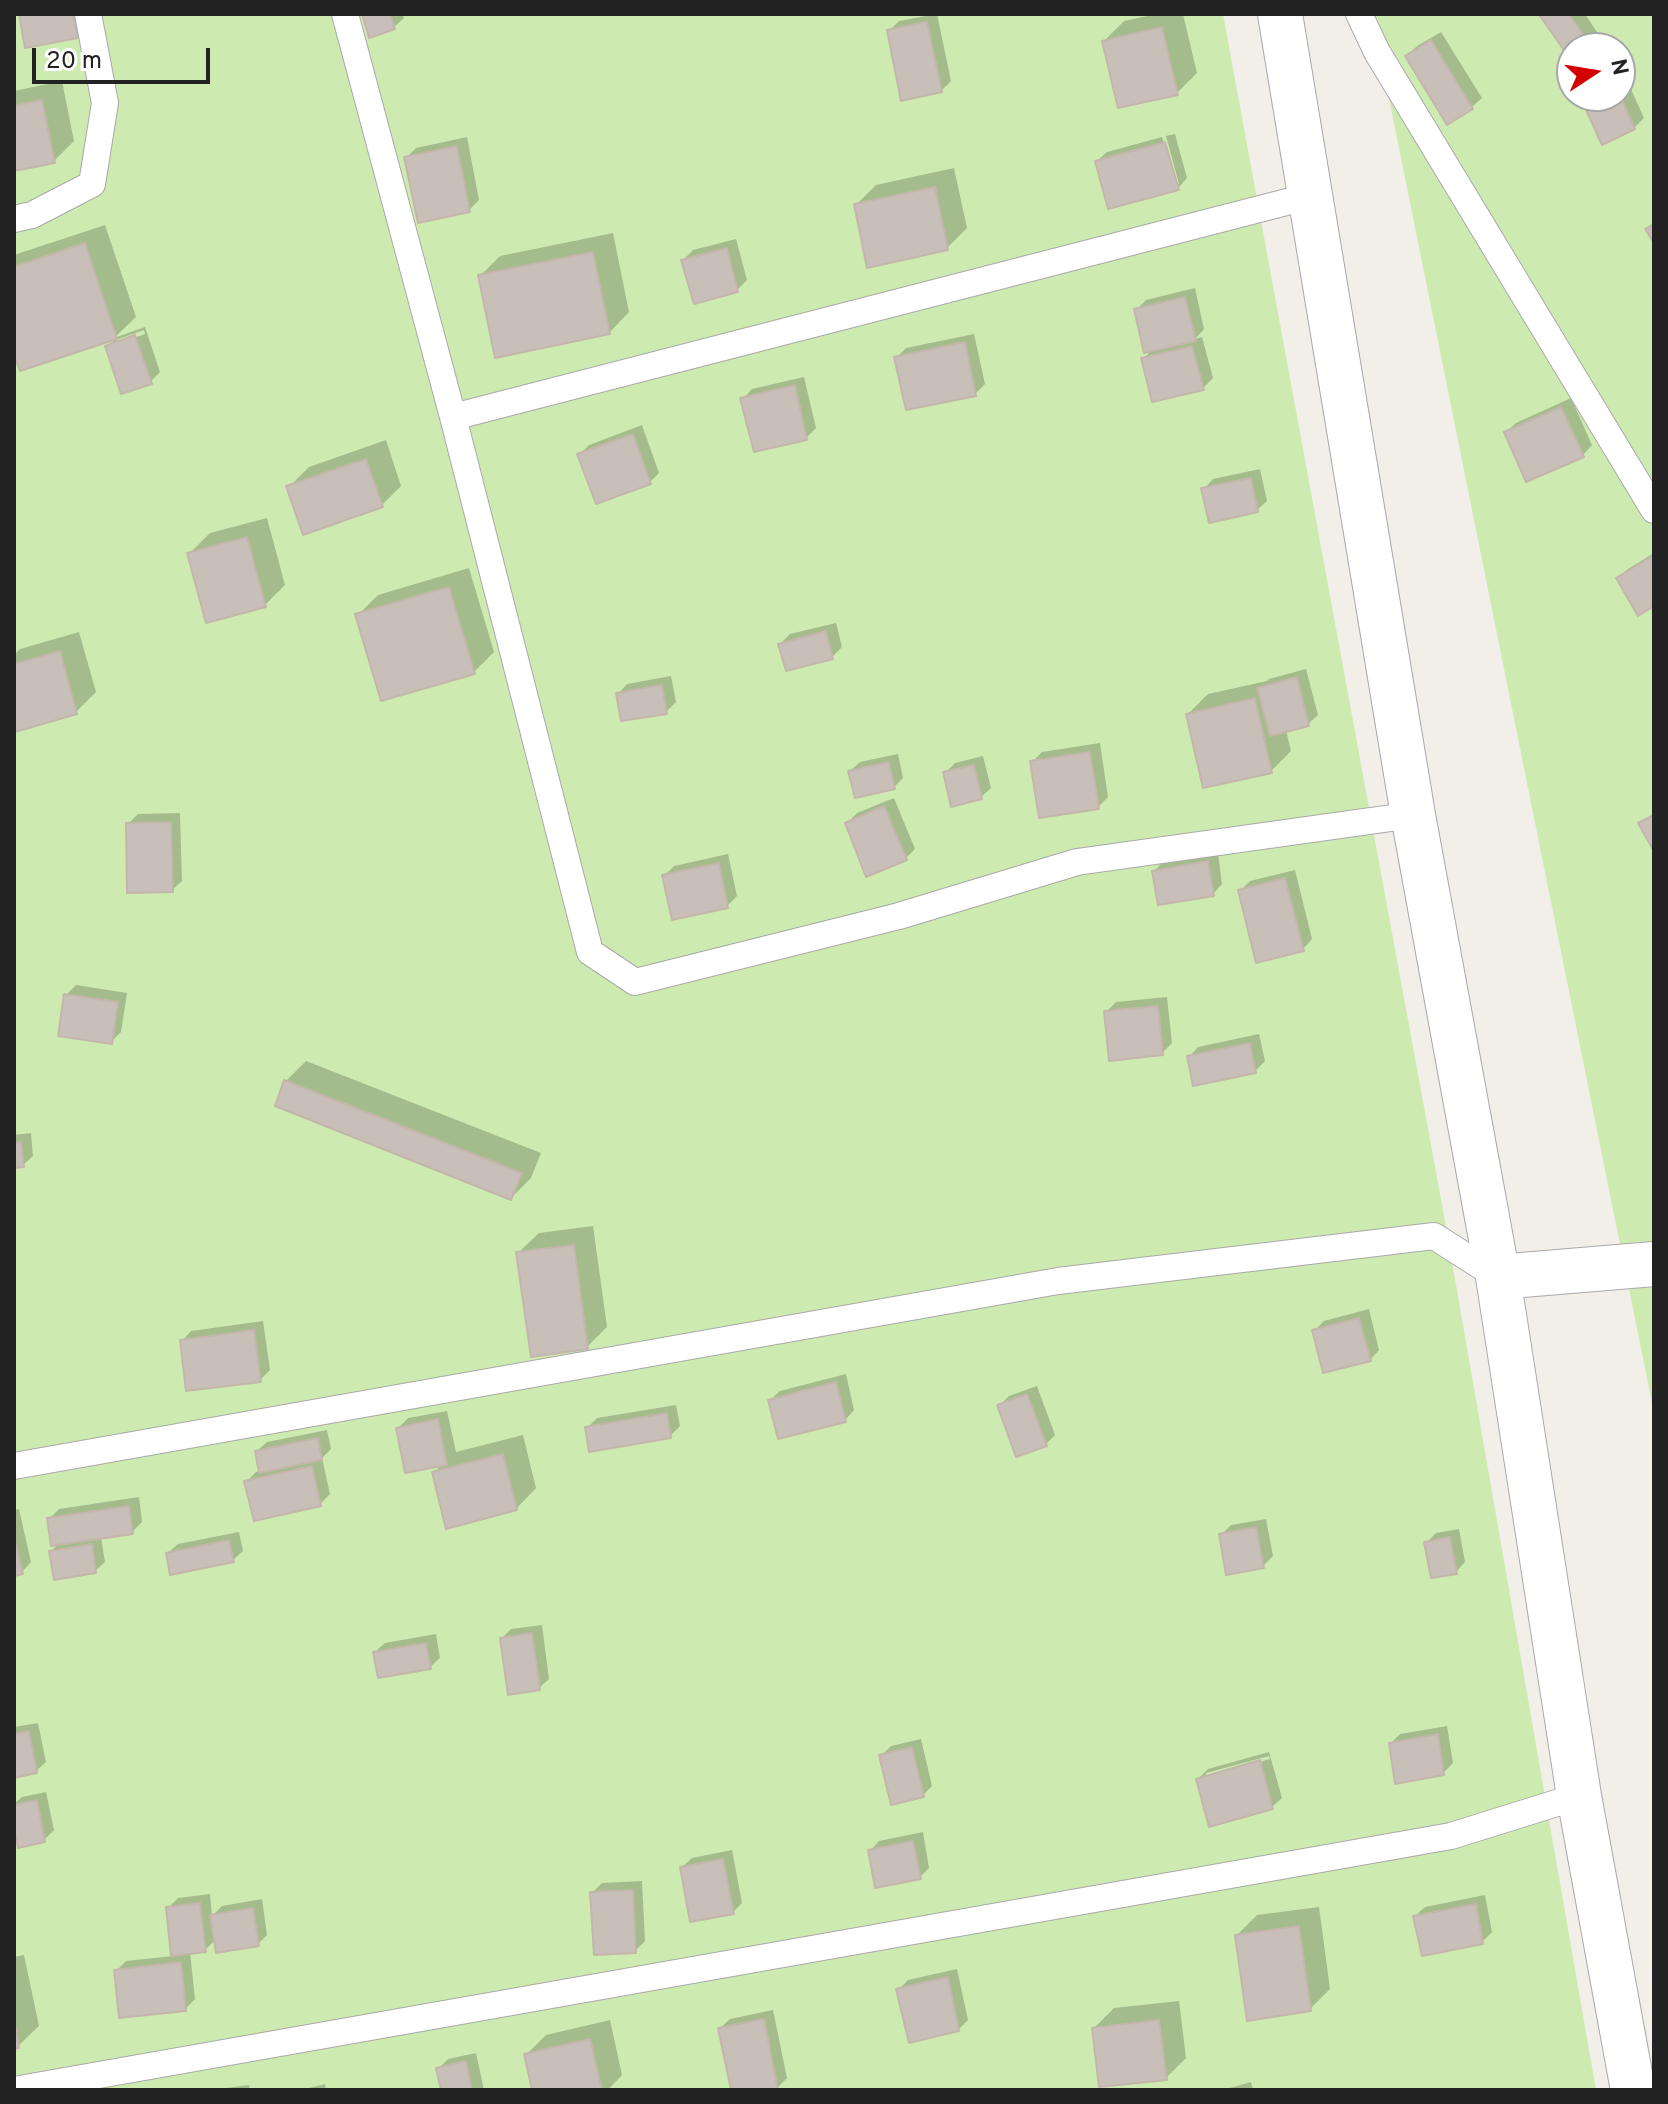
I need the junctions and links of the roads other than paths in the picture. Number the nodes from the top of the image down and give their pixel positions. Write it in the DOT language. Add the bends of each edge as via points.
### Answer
graph roads {
  1 [pos="88,14"];
  2 [pos="345,14"];
  3 [pos="1280,14"];
  4 [pos="1359,14"];
  5 [pos="1310,196"];
  6 [pos="14,219"];
  7 [pos="453,417"];
  8 [pos="1654,510"];
  9 [pos="1413,815"];
  10 [pos="1654,1264"];
  11 [pos="1498,1277"];
  12 [pos="14,1466"];
  13 [pos="1579,1796"];
  14 [pos="14,2090"];
  15 [pos="1633,2090"];
  1 -- 6 [label="lane" via="105,103 92,184"];
  2 -- 7 [label="lane"];
  3 -- 5 [label="street"];
  4 -- 8 [label="lane"];
  5 -- 7 [label="lane"];
  5 -- 9 [label="street"];
  7 -- 9 [label="lane" via="590,952 635,982 899,916 1077,862"];
  9 -- 11 [label="street"];
  10 -- 11 [label="street"];
  11 -- 12 [label="lane" via="1434,1236 1058,1281"];
  11 -- 13 [label="street"];
  13 -- 14 [label="lane" via="1451,1836"];
  13 -- 15 [label="street"];
}
